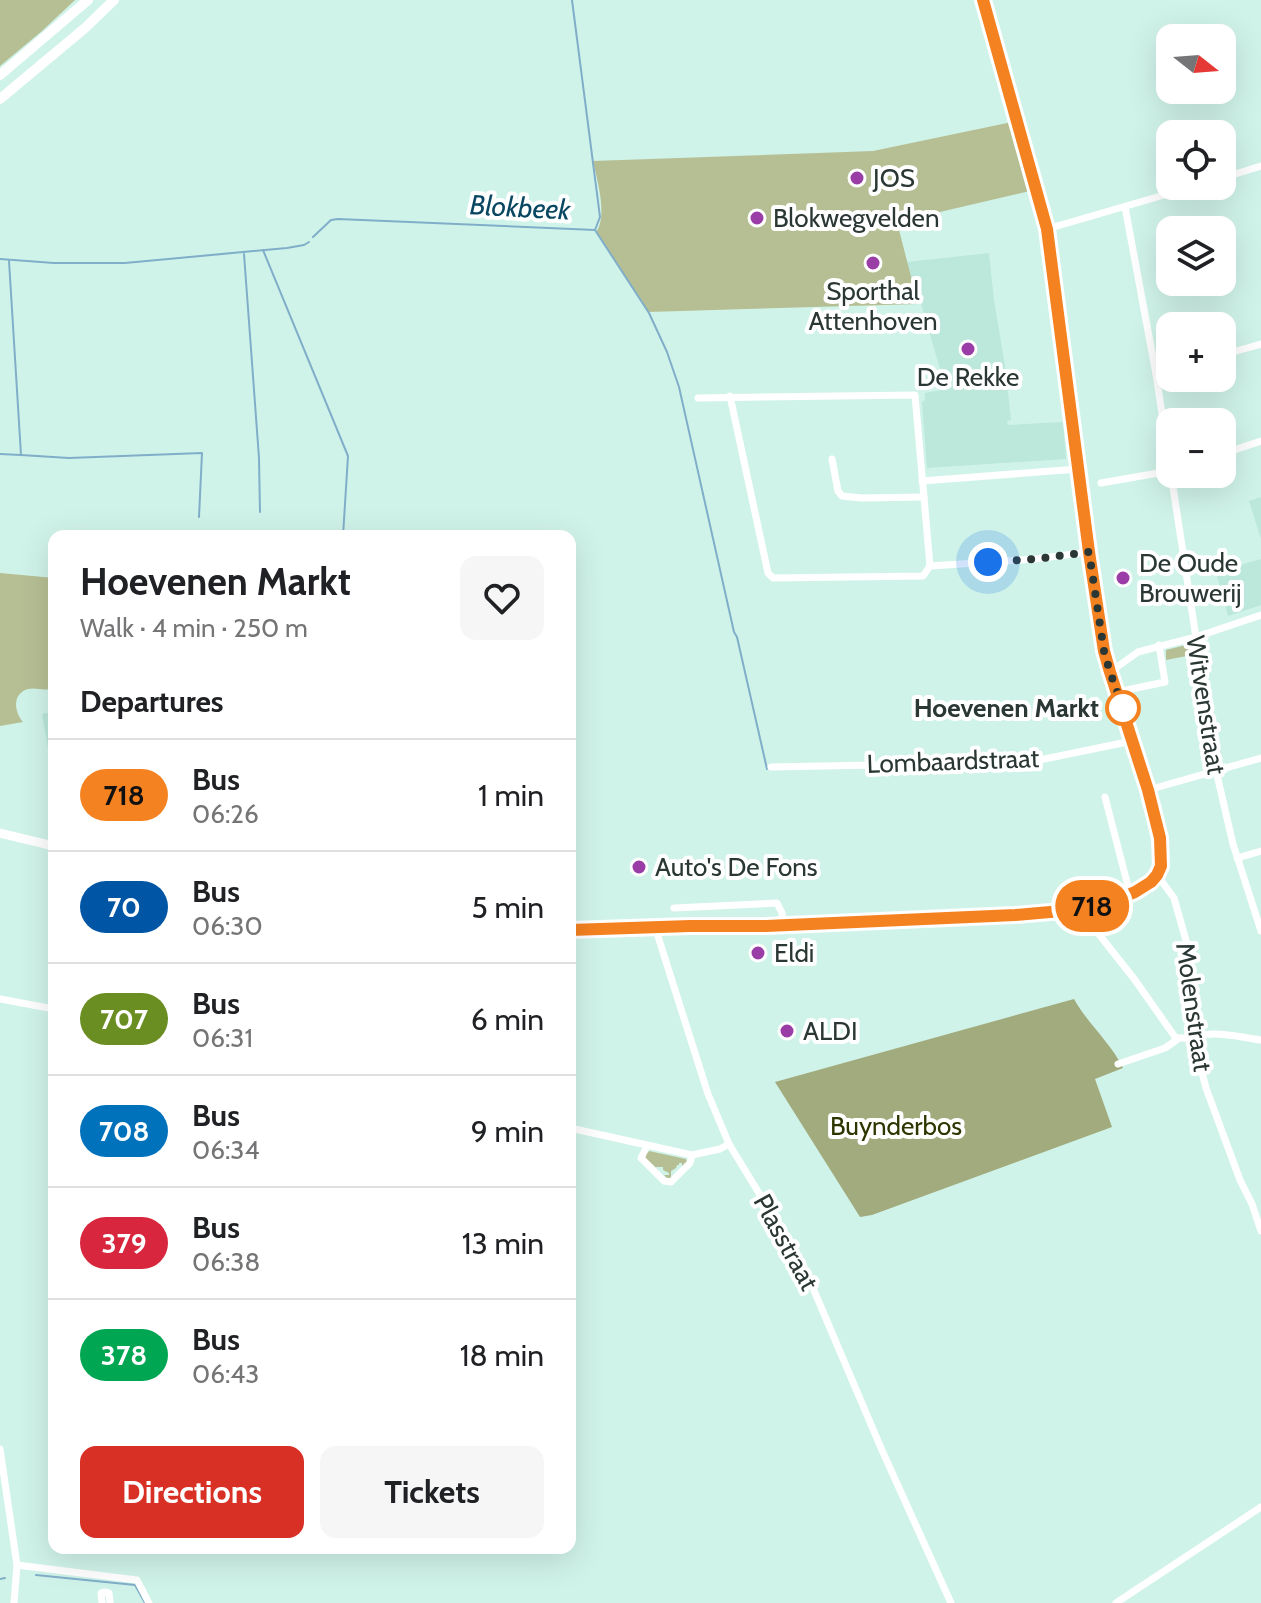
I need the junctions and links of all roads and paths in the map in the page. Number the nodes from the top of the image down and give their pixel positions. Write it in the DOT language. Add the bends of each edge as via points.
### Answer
graph roads {
  1 [pos="88,0"];
  2 [pos="114,0"];
  3 [pos="983,0"];
  4 [pos="0,75"];
  5 [pos="0,99"];
  6 [pos="1261,166"];
  7 [pos="1236,174"];
  8 [pos="1156,198"];
  9 [pos="1125,207"];
  10 [pos="1047,229"];
  11 [pos="1261,344"];
  12 [pos="1236,351"];
  13 [pos="1156,374"];
  14 [pos="730,396"];
  15 [pos="698,398"];
  16 [pos="1261,441"];
  17 [pos="1236,449"];
  18 [pos="832,459"];
  19 [pos="1078,469"];
  20 [pos="1156,473"];
  21 [pos="922,481"];
  22 [pos="1101,483"];
  23 [pos="1173,488"];
  24 [pos="924,497"];
  25 [pos="1089,552"];
  26 [pos="930,566"];
  27 [pos="1261,615"];
  28 [pos="1196,637"];
  29 [pos="1159,645"];
  30 [pos="1110,672"];
  31 [pos="1117,692"];
  32 [pos="1132,741"];
  33 [pos="1261,758"];
  34 [pos="771,767"];
  35 [pos="1217,770"];
  36 [pos="1148,790"];
  37 [pos="1105,797"];
  38 [pos="0,833"];
  39 [pos="48,845"];
  40 [pos="1261,851"];
  41 [pos="1237,858"];
  42 [pos="1157,875"];
  43 [pos="1130,894"];
  44 [pos="674,908"];
  45 [pos="1079,909"];
  46 [pos="783,924"];
  47 [pos="655,927"];
  48 [pos="576,930"];
  49 [pos="1261,931"];
  50 [pos="0,999"];
  51 [pos="48,1008"];
  52 [pos="1196,1037"];
  53 [pos="1178,1039"];
  54 [pos="1261,1040"];
  55 [pos="1118,1064"];
  56 [pos="576,1129"];
  57 [pos="729,1144"];
  58 [pos="647,1146"];
  59 [pos="692,1155"];
  60 [pos="1261,1231"];
  61 [pos="0,1449"];
  62 [pos="1261,1507"];
  63 [pos="17,1565"];
  64 [pos="14,1603"];
  65 [pos="102,1603"];
  66 [pos="110,1603"];
  67 [pos="149,1603"];
  68 [pos="951,1603"];
  69 [pos="1116,1603"];
  1 -- 4 [label="highway"];
  2 -- 5 [label="highway"];
  3 -- 10 [label="main road"];
  6 -- 7 [label="street"];
  8 -- 9 [label="street"];
  9 -- 10 [label="street"];
  9 -- 13 [label="street, Witvenstraat"];
  10 -- 19 [label="main road"];
  11 -- 12 [label="street"];
  14 -- 15 [label="street"];
  14 -- 21 [label="street" via="915,395"];
  14 -- 26 [label="street" via="770,577 923,576"];
  16 -- 17 [label="street"];
  18 -- 24 [label="street" via="842,496"];
  19 -- 21 [label="street"];
  19 -- 25 [label="main road"];
  20 -- 22 [label="street"];
  21 -- 24 [label="street"];
  23 -- 28 [label="street, Witvenstraat"];
  24 -- 26 [label="street"];
  25 -- 26 [label="street"];
  25 -- 30 [label="main road"];
  27 -- 28 [label="street"];
  28 -- 29 [label="street"];
  28 -- 35 [label="street, Witvenstraat"];
  29 -- 30 [label="street" via="1138,652"];
  29 -- 31 [label="street" via="1165,682"];
  30 -- 31 [label="main road"];
  31 -- 32 [label="main road"];
  32 -- 34 [label="street, Lombaardstraat" via="1030,762"];
  32 -- 36 [label="main road"];
  33 -- 35 [label="street"];
  35 -- 36 [label="street"];
  35 -- 41 [label="street, Witvenstraat"];
  36 -- 42 [label="main road" via="1162,850"];
  37 -- 43 [label="street"];
  38 -- 39 [label="main road"];
  40 -- 41 [label="street"];
  41 -- 49 [label="street, Witvenstraat"];
  42 -- 43 [label="main road"];
  42 -- 52 [label="street, Molenstraat" via="1174,898 1187,944"];
  43 -- 45 [label="main road"];
  44 -- 46 [label="street" via="777,903"];
  45 -- 46 [label="main road"];
  45 -- 53 [label="street"];
  46 -- 47 [label="main road"];
  47 -- 48 [label="main road"];
  47 -- 57 [label="street, Plasstraat"];
  50 -- 51 [label="street"];
  52 -- 53 [label="street"];
  52 -- 54 [label="street"];
  52 -- 60 [label="street, Molenstraat" via="1206,1088"];
  53 -- 55 [label="street"];
  56 -- 58 [label="street"];
  57 -- 59 [label="street"];
  57 -- 68 [label="street, Plasstraat" via="804,1267"];
  58 -- 59 [label="street"];
  58 -- 59 [label="street" via="641,1158 664,1181 671,1182"];
  61 -- 63 [label="street"];
  62 -- 69 [label="street"];
  63 -- 64 [label="street"];
  63 -- 67 [label="street" via="137,1580"];
  65 -- 66 [label="street" via="105,1592"];
}
